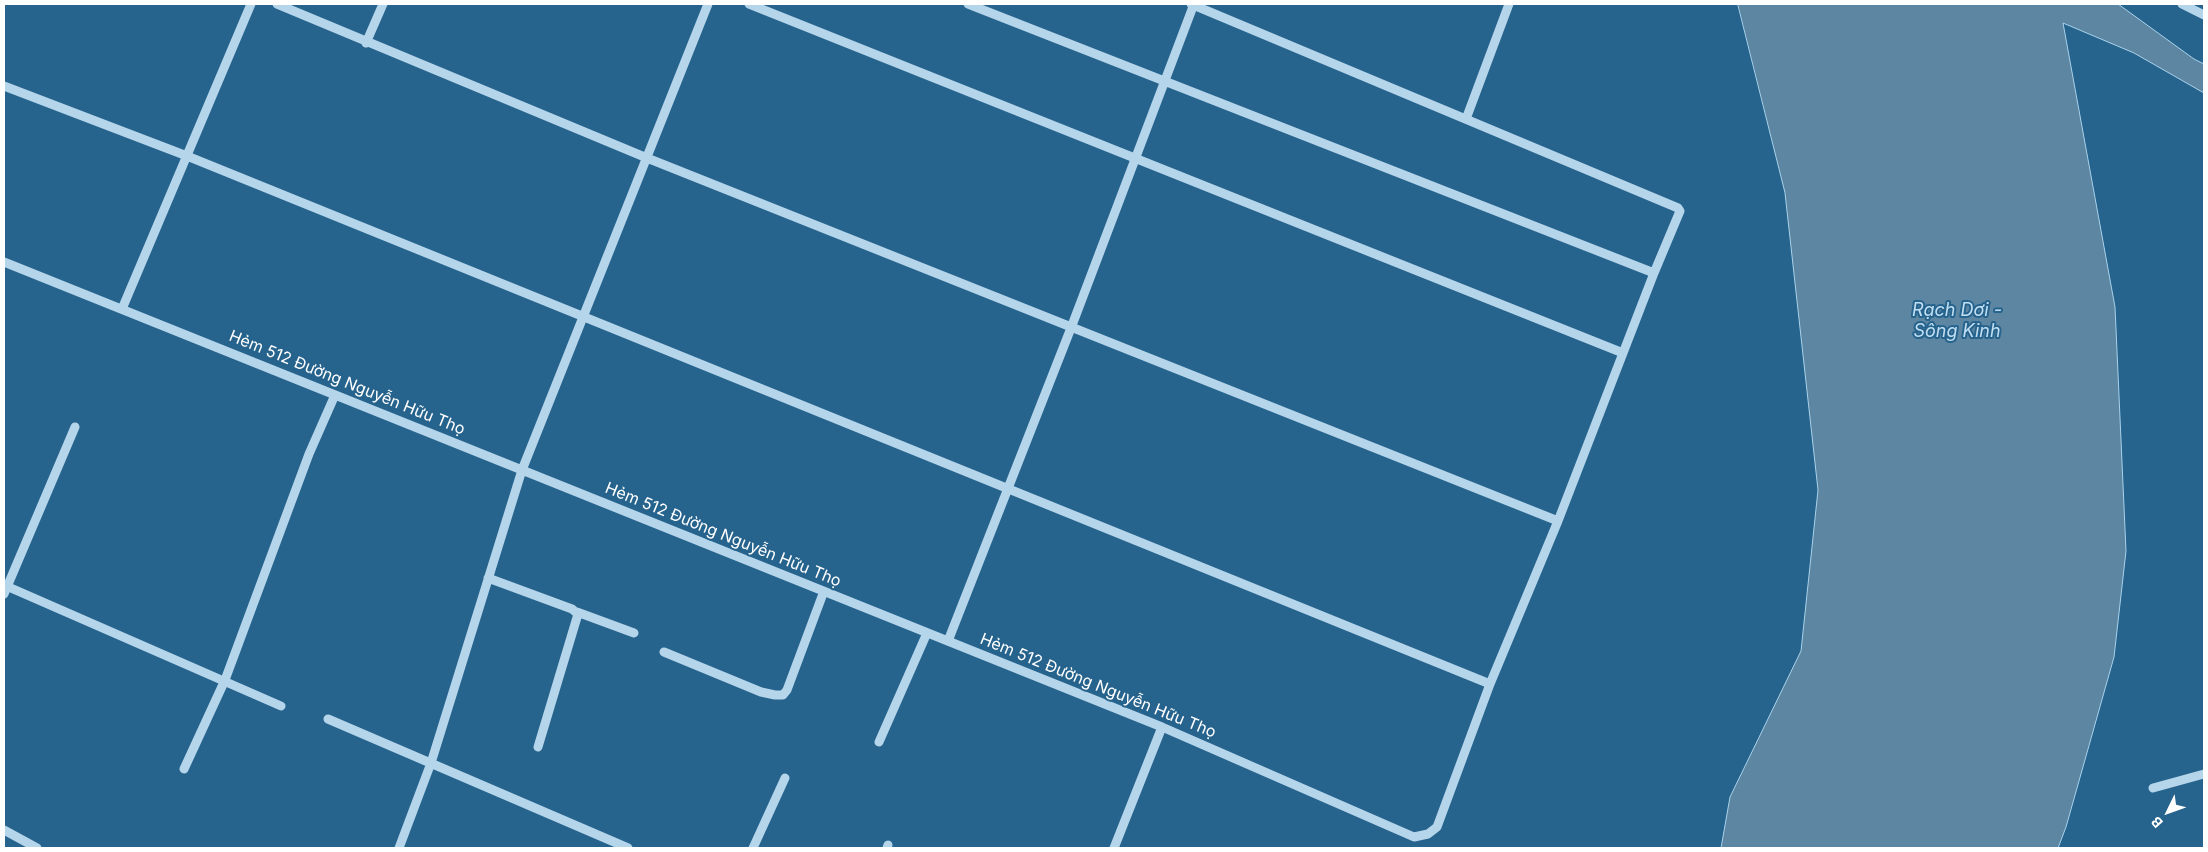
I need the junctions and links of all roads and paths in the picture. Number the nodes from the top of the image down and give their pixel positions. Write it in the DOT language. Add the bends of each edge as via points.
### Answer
graph roads {
  1 [pos="250,4"];
  2 [pos="277,4"];
  3 [pos="383,4"];
  4 [pos="708,4"];
  5 [pos="749,4"];
  6 [pos="968,4"];
  7 [pos="1193,4"];
  8 [pos="1509,4"];
  9 [pos="2187,5"];
  10 [pos="2204,15"];
  11 [pos="366,43"];
  12 [pos="1164,81"];
  13 [pos="4,86"];
  14 [pos="1466,119"];
  15 [pos="187,156"];
  16 [pos="647,158"];
  17 [pos="1135,158"];
  18 [pos="4,262"];
  19 [pos="1654,273"];
  20 [pos="122,308"];
  21 [pos="583,318"];
  22 [pos="1071,328"];
  23 [pos="1623,353"];
  24 [pos="335,395"];
  25 [pos="75,427"];
  26 [pos="522,470"];
  27 [pos="1008,489"];
  28 [pos="1558,521"];
  29 [pos="488,578"];
  30 [pos="5,588"];
  31 [pos="824,591"];
  32 [pos="577,612"];
  33 [pos="634,633"];
  34 [pos="927,633"];
  35 [pos="948,641"];
  36 [pos="664,652"];
  37 [pos="225,680"];
  38 [pos="1490,684"];
  39 [pos="281,706"];
  40 [pos="328,719"];
  41 [pos="1162,727"];
  42 [pos="879,742"];
  43 [pos="538,747"];
  44 [pos="431,763"];
  45 [pos="184,769"];
  46 [pos="2204,774"];
  47 [pos="785,778"];
  48 [pos="2153,788"];
  49 [pos="4,830"];
  50 [pos="37,848"];
  51 [pos="399,848"];
  52 [pos="628,848"];
  53 [pos="754,848"];
  54 [pos="1114,848"];
  1 -- 15 [label="street"];
  2 -- 11 [label="street"];
  3 -- 11 [label="street"];
  4 -- 16 [label="street"];
  5 -- 17 [label="street"];
  6 -- 12 [label="street"];
  7 -- 12 [label="street"];
  7 -- 14 [label="street"];
  8 -- 14 [label="street"];
  9 -- 10 [label="street"];
  11 -- 16 [label="street"];
  12 -- 17 [label="street"];
  12 -- 19 [label="street"];
  13 -- 15 [label="street"];
  14 -- 19 [label="street" via="1678,208 1680,211"];
  15 -- 20 [label="street"];
  15 -- 21 [label="street"];
  16 -- 21 [label="street"];
  16 -- 22 [label="street"];
  17 -- 22 [label="street"];
  17 -- 23 [label="street"];
  18 -- 20 [label="street, Hẻm 512 Đường Nguyễn Hữu Thọ"];
  19 -- 23 [label="street"];
  20 -- 24 [label="street, Hẻm 512 Đường Nguyễn Hữu Thọ"];
  21 -- 26 [label="street"];
  21 -- 27 [label="street"];
  22 -- 27 [label="street"];
  22 -- 28 [label="street"];
  23 -- 28 [label="street"];
  24 -- 26 [label="street, Hẻm 512 Đường Nguyễn Hữu Thọ"];
  24 -- 37 [label="street"];
  25 -- 30 [label="street"];
  26 -- 29 [label="street"];
  26 -- 31 [label="street, Hẻm 512 Đường Nguyễn Hữu Thọ"];
  27 -- 35 [label="street"];
  27 -- 38 [label="street"];
  28 -- 38 [label="street"];
  29 -- 32 [label="street"];
  29 -- 44 [label="street"];
  30 -- 37 [label="street"];
  31 -- 34 [label="street, Hẻm 512 Đường Nguyễn Hữu Thọ"];
  31 -- 36 [label="street" via="787,690 782,695 762,692"];
  32 -- 33 [label="street"];
  32 -- 43 [label="street"];
  34 -- 35 [label="street, Hẻm 512 Đường Nguyễn Hữu Thọ"];
  34 -- 42 [label="street"];
  35 -- 41 [label="street, Hẻm 512 Đường Nguyễn Hữu Thọ"];
  37 -- 39 [label="street"];
  37 -- 45 [label="street"];
  38 -- 41 [label="street, Hẻm 512 Đường Nguyễn Hữu Thọ" via="1437,826 1428,834 1414,837"];
  40 -- 44 [label="street"];
  41 -- 54 [label="street"];
  44 -- 51 [label="street"];
  44 -- 52 [label="street"];
  46 -- 48 [label="street"];
  47 -- 53 [label="street"];
  49 -- 50 [label="street"];
}
